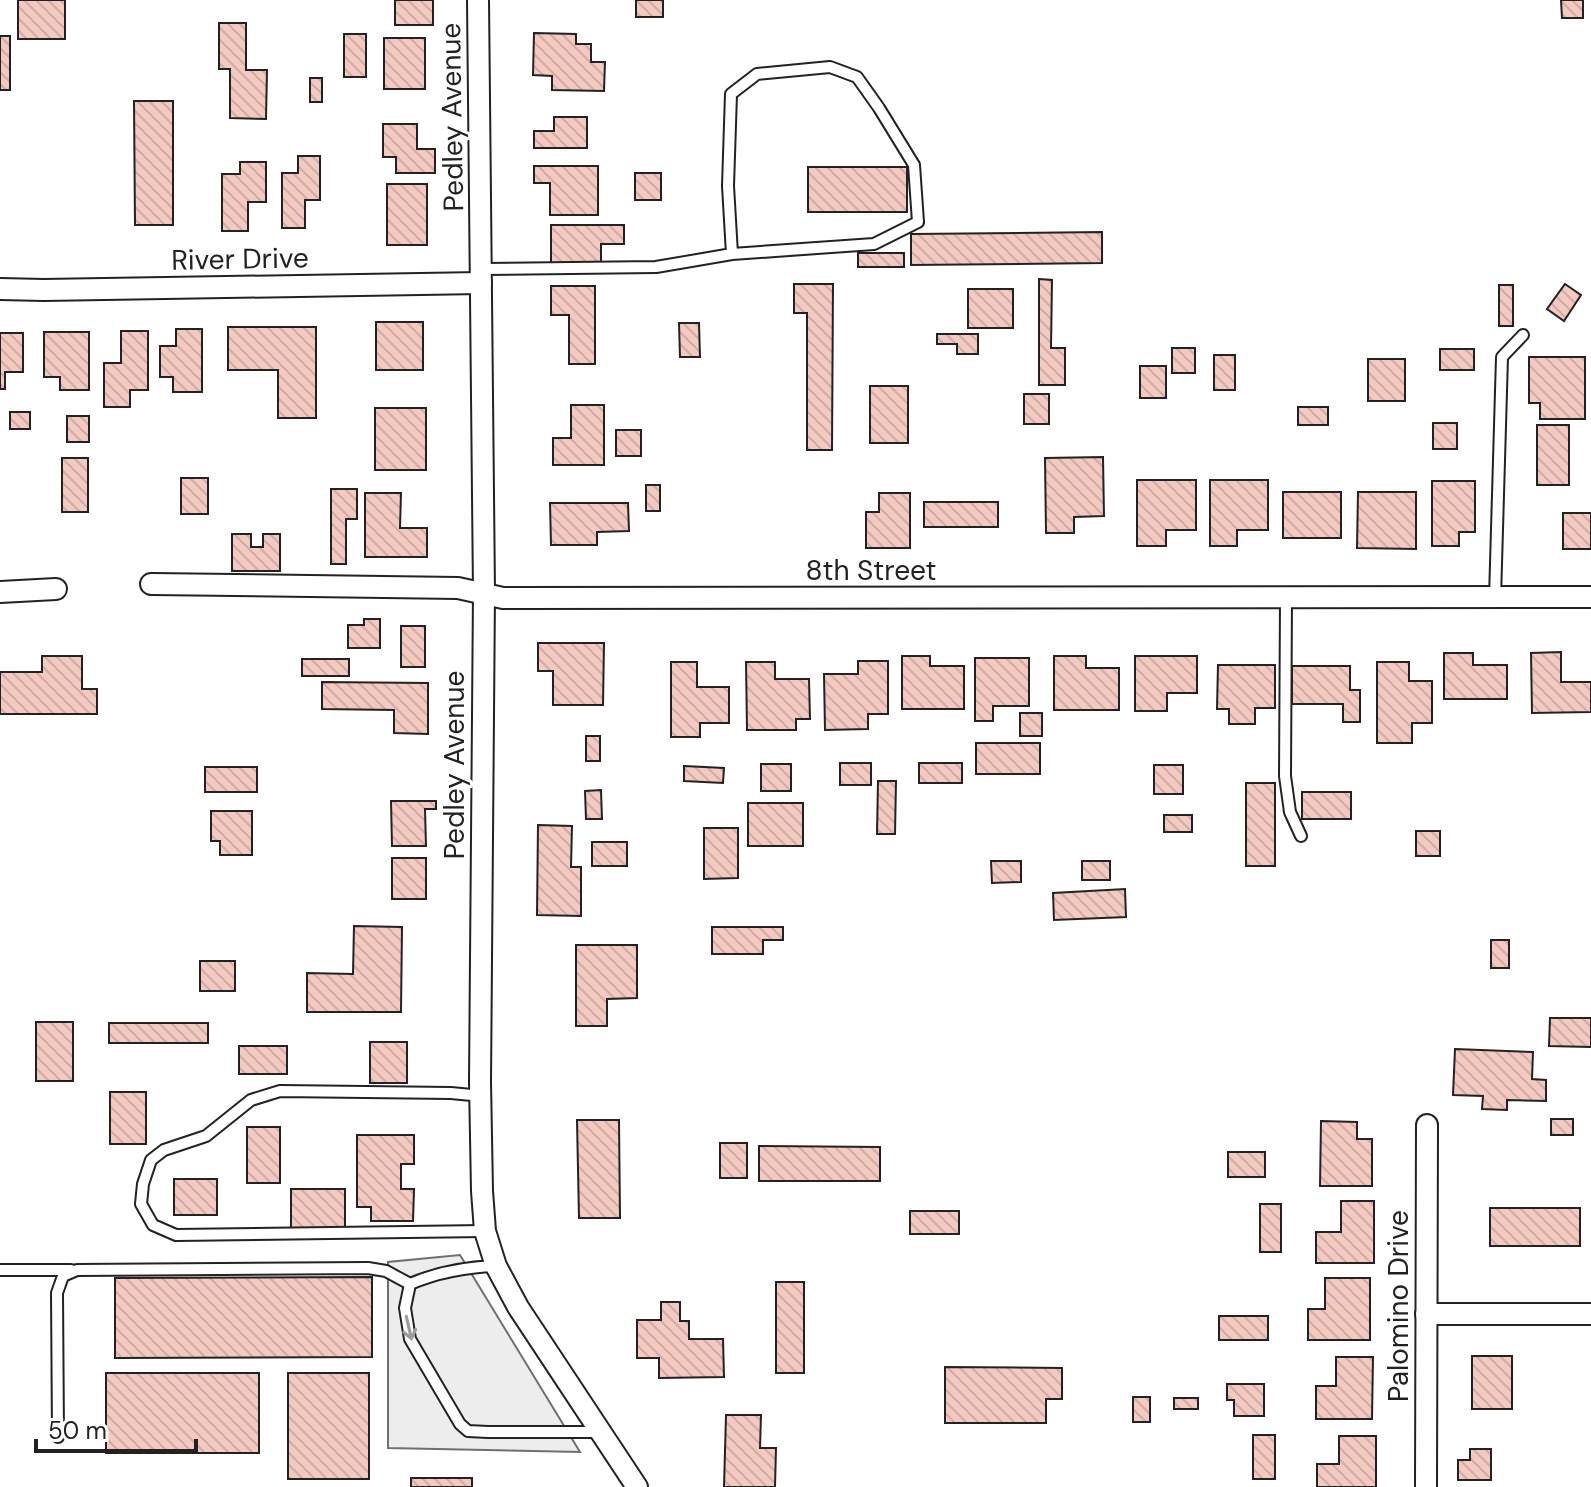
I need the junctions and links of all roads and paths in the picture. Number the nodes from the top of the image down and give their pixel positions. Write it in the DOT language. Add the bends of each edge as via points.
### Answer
graph roads {
  1 [pos="478,0"];
  2 [pos="732,254"];
  3 [pos="481,276"];
  4 [pos="0,289"];
  5 [pos="1523,335"];
  6 [pos="151,584"];
  7 [pos="56,589"];
  8 [pos="0,592"];
  9 [pos="484,593"];
  10 [pos="1591,597"];
  11 [pos="1286,598"];
  12 [pos="1495,598"];
  13 [pos="1301,836"];
  14 [pos="482,1096"];
  15 [pos="1427,1125"];
  16 [pos="485,1231"];
  17 [pos="496,1266"];
  18 [pos="0,1270"];
  19 [pos="77,1270"];
  20 [pos="410,1284"];
  21 [pos="1426,1314"];
  22 [pos="1591,1314"];
  23 [pos="601,1432"];
  24 [pos="58,1437"];
  25 [pos="637,1487"];
  26 [pos="1426,1487"];
  1 -- 3 [label="street, Pedley Avenue"];
  2 -- 2 [label="lane" via="874,244 918,222 914,165 857,77 830,67 757,74 731,94"];
  2 -- 3 [label="lane" via="656,267"];
  3 -- 4 [label="street, River Drive"];
  3 -- 9 [label="street, Pedley Avenue"];
  5 -- 12 [label="lane" via="1502,357"];
  6 -- 9 [label="street, 8th Street" via="458,588"];
  7 -- 8 [label="street"];
  9 -- 11 [label="street, 8th Street" via="503,598"];
  9 -- 14 [label="street, Pedley Avenue"];
  10 -- 12 [label="street, 8th Street"];
  11 -- 12 [label="street, 8th Street"];
  11 -- 13 [label="lane" via="1286,790"];
  14 -- 16 [label="street, Pedley Avenue"];
  14 -- 16 [label="lane" via="280,1091 251,1100 206,1136 151,1160 141,1204 153,1225 176,1235"];
  15 -- 21 [label="street, Palomino Drive"];
  16 -- 17 [label="street, Pedley Avenue"];
  17 -- 20 [label="lane" via="470,1267"];
  17 -- 23 [label="street, Pedley Avenue"];
  18 -- 19 [label="lane"];
  19 -- 20 [label="lane" via="368,1268"];
  19 -- 24 [label="lane" via="63,1276 57,1293"];
  20 -- 23 [label="lane, one-way" via="405,1308 410,1339 468,1431"];
  21 -- 22 [label="street"];
  21 -- 26 [label="street, Palomino Drive"];
  23 -- 25 [label="street, Pedley Avenue"];
}
